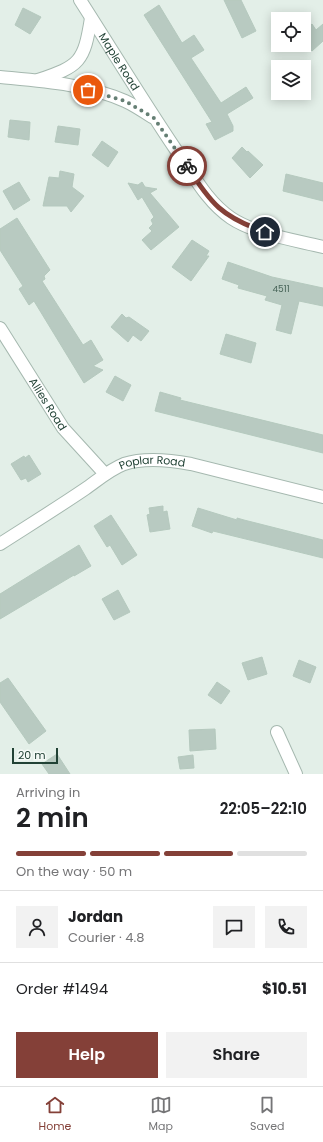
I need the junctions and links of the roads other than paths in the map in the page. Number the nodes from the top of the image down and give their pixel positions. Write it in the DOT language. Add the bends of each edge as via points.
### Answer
graph roads {
  1 [pos="80,0"];
  2 [pos="92,18"];
  3 [pos="0,77"];
  4 [pos="35,81"];
  5 [pos="154,118"];
  6 [pos="323,247"];
  7 [pos="0,328"];
  8 [pos="105,474"];
  9 [pos="323,497"];
  10 [pos="0,544"];
  11 [pos="276,732"];
  12 [pos="296,774"];
  1 -- 2 [label="street, Maple Road"];
  2 -- 4 [label="street" via="86,47 78,60 66,71"];
  2 -- 5 [label="street, Maple Road"];
  3 -- 4 [label="street"];
  4 -- 5 [label="street" via="101,93 125,101"];
  5 -- 6 [label="street, Maple Road" via="201,188 232,219 265,232"];
  7 -- 8 [label="street, Allies Road" via="63,428"];
  8 -- 9 [label="street, Poplar Road" via="125,464 147,460 175,461"];
  8 -- 10 [label="street, Poplar Road"];
  11 -- 12 [label="street"];
}
